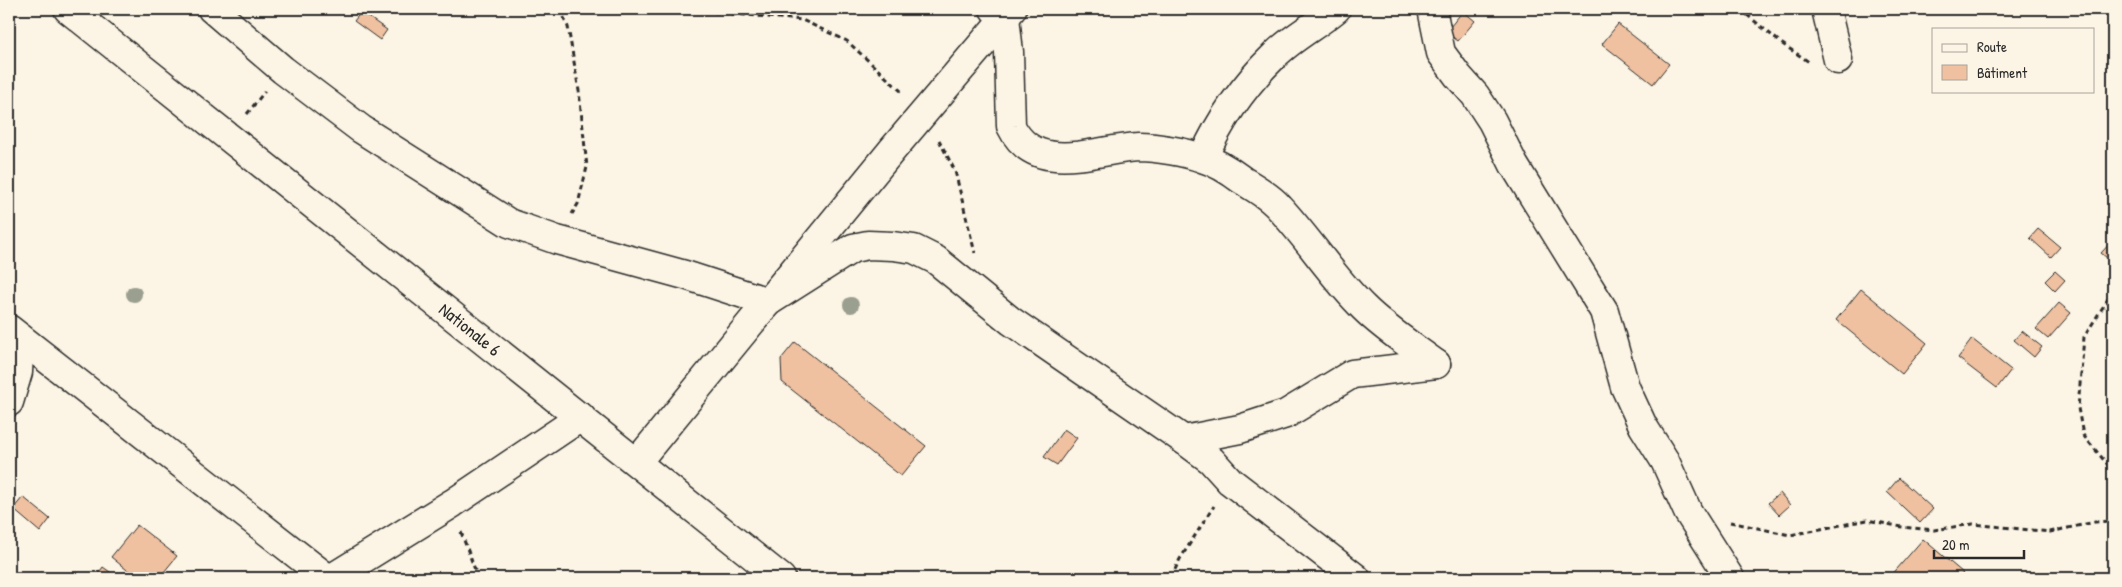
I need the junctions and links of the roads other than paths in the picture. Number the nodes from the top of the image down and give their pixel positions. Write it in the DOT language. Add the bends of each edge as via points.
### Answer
graph roads {
  1 [pos="68,9"];
  2 [pos="212,9"];
  3 [pos="1336,9"];
  4 [pos="1432,9"];
  5 [pos="1826,9"];
  6 [pos="1004,12"];
  7 [pos="1825,62"];
  8 [pos="1203,158"];
  9 [pos="768,302"];
  10 [pos="14,333"];
  11 [pos="9,402"];
  12 [pos="581,417"];
  13 [pos="1184,440"];
  14 [pos="637,462"];
  15 [pos="327,578"];
  16 [pos="332,578"];
  17 [pos="781,578"];
  18 [pos="1356,578"];
  19 [pos="1730,578"];
  1 -- 12 [label="street, Nationale 6"];
  2 -- 9 [label="street" via="283,70 361,129 509,223"];
  3 -- 8 [label="street" via="1275,55 1234,103 1213,135"];
  4 -- 19 [label="street" via="1441,53 1492,121 1514,165 1604,311 1625,387 1643,426 1665,461 1688,512"];
  5 -- 7 [label="street"];
  6 -- 8 [label="street" via="1009,52 1011,126 1015,136 1027,146 1058,157 1139,147"];
  6 -- 9 [label="street"];
  8 -- 13 [label="street" via="1232,172 1274,202 1364,308 1436,364 1352,374 1286,414 1240,429"];
  9 -- 13 [label="street" via="853,248 868,245 914,249 936,260 1011,321"];
  9 -- 14 [label="street"];
  10 -- 11 [label="street" via="18,372"];
  10 -- 15 [label="street"];
  12 -- 14 [label="street, Nationale 6"];
  12 -- 16 [label="street" via="453,503"];
  13 -- 18 [label="street" via="1211,460 1230,481"];
  14 -- 17 [label="street, Nationale 6"];
}
